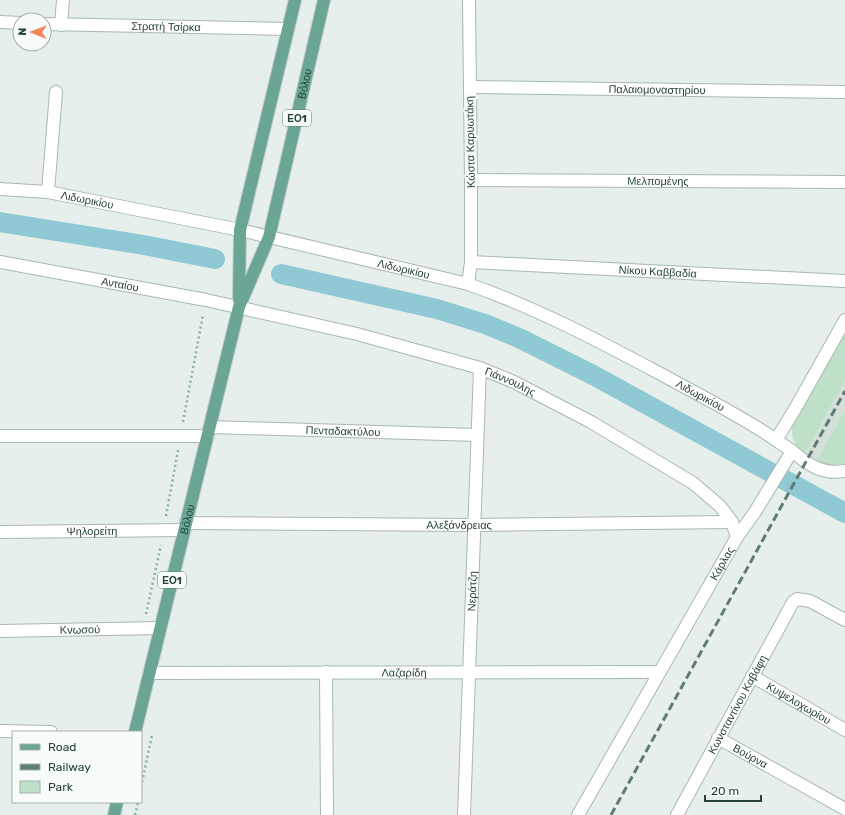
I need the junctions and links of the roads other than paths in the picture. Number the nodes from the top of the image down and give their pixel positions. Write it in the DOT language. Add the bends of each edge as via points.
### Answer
graph roads {
  1 [pos="63,0"];
  2 [pos="295,0"];
  3 [pos="324,0"];
  4 [pos="469,0"];
  5 [pos="0,22"];
  6 [pos="12,23"];
  7 [pos="52,24"];
  8 [pos="61,24"];
  9 [pos="288,29"];
  10 [pos="470,87"];
  11 [pos="56,92"];
  12 [pos="845,92"];
  13 [pos="471,180"];
  14 [pos="845,182"];
  15 [pos="0,189"];
  16 [pos="48,192"];
  17 [pos="240,230"];
  18 [pos="269,237"];
  19 [pos="0,262"];
  20 [pos="470,262"];
  21 [pos="845,281"];
  22 [pos="468,284"];
  23 [pos="239,307"];
  24 [pos="845,320"];
  25 [pos="480,368"];
  26 [pos="208,431"];
  27 [pos="477,435"];
  28 [pos="0,436"];
  29 [pos="776,440"];
  30 [pos="789,455"];
  31 [pos="845,471"];
  32 [pos="732,522"];
  33 [pos="473,525"];
  34 [pos="185,526"];
  35 [pos="0,532"];
  36 [pos="737,537"];
  37 [pos="845,620"];
  38 [pos="160,628"];
  39 [pos="0,631"];
  40 [pos="326,672"];
  41 [pos="660,672"];
  42 [pos="149,673"];
  43 [pos="468,674"];
  44 [pos="752,676"];
  45 [pos="845,730"];
  46 [pos="0,731"];
  47 [pos="12,731"];
  48 [pos="135,731"];
  49 [pos="718,738"];
  50 [pos="117,803"];
  51 [pos="845,809"];
  52 [pos="114,815"];
  53 [pos="327,815"];
  54 [pos="464,815"];
  55 [pos="578,815"];
  56 [pos="677,815"];
  1 -- 8 [label="street"];
  2 -- 9 [label="main road, ΕΟ1"];
  3 -- 18 [label="main road, Βόλου / ΕΟ1"];
  4 -- 10 [label="street, Κώστα Καρυωτάκη"];
  5 -- 6 [label="street"];
  7 -- 8 [label="street, Στρατή Τσίρκα"];
  8 -- 9 [label="street, Στρατή Τσίρκα"];
  9 -- 17 [label="main road, ΕΟ1"];
  10 -- 12 [label="street, Παλαιομοναστηρίου"];
  10 -- 13 [label="street, Κώστα Καρυωτάκη"];
  11 -- 16 [label="street"];
  13 -- 14 [label="street, Μελπομένης"];
  13 -- 20 [label="street, Κώστα Καρυωτάκη"];
  15 -- 16 [label="street, Λιδωρικίου"];
  16 -- 17 [label="street, Λιδωρικίου"];
  17 -- 18 [label="street, Λιδωρικίου"];
  17 -- 23 [label="main road, ΕΟ1"];
  18 -- 22 [label="street, Λιδωρικίου"];
  18 -- 23 [label="main road, ΕΟ1"];
  19 -- 23 [label="street, Ανταίου"];
  20 -- 21 [label="street, Νίκου Καββαδία"];
  20 -- 22 [label="street, Κώστα Καρυωτάκη"];
  22 -- 29 [label="street, Λιδωρικίου" via="501,295 584,332 749,422"];
  23 -- 25 [label="street, Γιάννουλης" via="357,334"];
  23 -- 26 [label="main road, Βόλου / ΕΟ1"];
  24 -- 29 [label="street"];
  25 -- 27 [label="street, Νεράτζη"];
  25 -- 32 [label="street, Γιάννουλης" via="514,382 591,422 693,483 712,498"];
  26 -- 27 [label="street, Πενταδακτύλου"];
  26 -- 28 [label="street, Πενταδακτύλου"];
  26 -- 34 [label="main road, Βόλου / ΕΟ1"];
  27 -- 33 [label="street, Νεράτζη"];
  29 -- 30 [label="street"];
  30 -- 31 [label="street" via="823,471"];
  30 -- 36 [label="street, Κάρλας"];
  32 -- 33 [label="street, Αλεξάνδρειας"];
  32 -- 36 [label="street, Γιάννουλης"];
  33 -- 34 [label="street, Αλεξάνδρειας"];
  33 -- 43 [label="street, Νεράτζη"];
  34 -- 35 [label="street, Ψηλορείτη"];
  34 -- 38 [label="main road, Βόλου / ΕΟ1"];
  36 -- 41 [label="street, Κάρλας"];
  37 -- 44 [label="street, Κωνσταντίνου Καβάφη" via="818,605 797,599"];
  38 -- 39 [label="street, Κνωσού"];
  38 -- 42 [label="main road, Βόλου / ΕΟ1"];
  40 -- 42 [label="street, Λαζαρίδη"];
  40 -- 43 [label="street, Λαζαρίδη"];
  40 -- 53 [label="street"];
  41 -- 43 [label="street, Λαζαρίδη"];
  41 -- 55 [label="street, Κάρλας"];
  42 -- 48 [label="main road, Βόλου / ΕΟ1"];
  43 -- 54 [label="street, Νεράτζη"];
  44 -- 45 [label="street, Κυψελοχωρίου"];
  44 -- 49 [label="street, Κωνσταντίνου Καβάφη"];
  46 -- 47 [label="street"];
  49 -- 51 [label="street, Βούρνα"];
  49 -- 56 [label="street, Κωνσταντίνου Καβάφη"];
  50 -- 52 [label="main road"];
}
